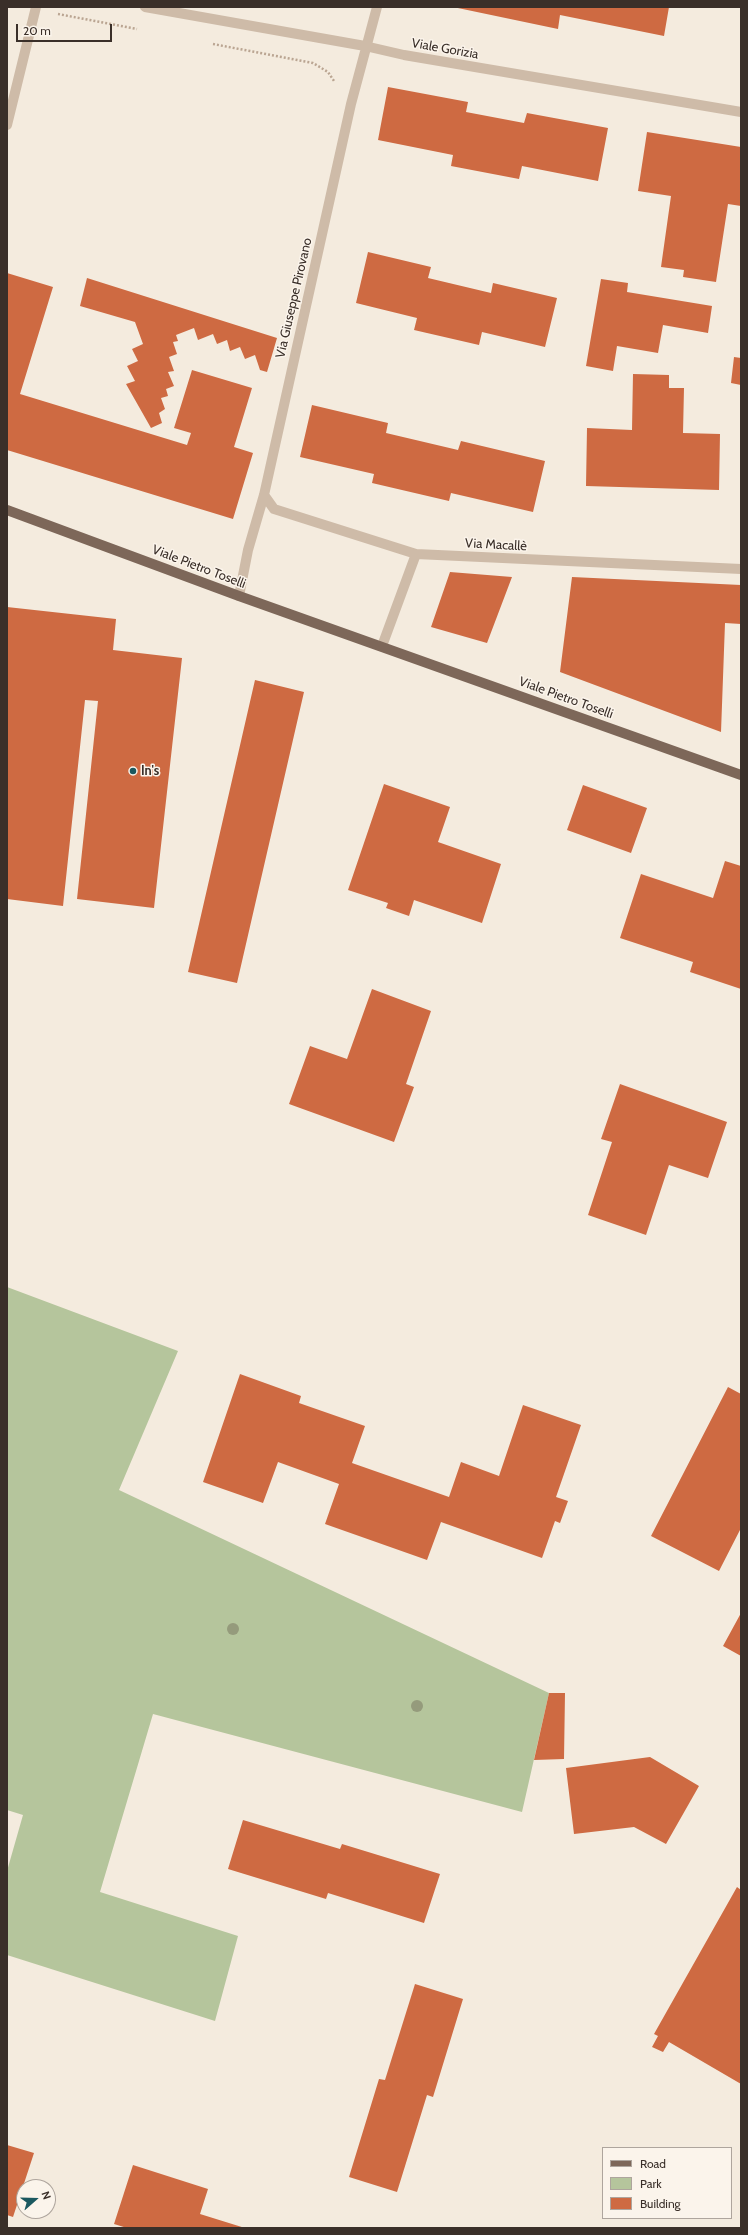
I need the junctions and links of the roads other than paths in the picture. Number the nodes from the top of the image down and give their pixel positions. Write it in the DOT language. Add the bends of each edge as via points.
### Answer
graph roads {
  1 [pos="145,7"];
  2 [pos="377,7"];
  3 [pos="36,8"];
  4 [pos="365,46"];
  5 [pos="741,112"];
  6 [pos="7,125"];
  7 [pos="264,495"];
  8 [pos="7,510"];
  9 [pos="416,554"];
  10 [pos="741,569"];
  11 [pos="239,596"];
  12 [pos="382,646"];
  13 [pos="741,775"];
  1 -- 4 [label="street, Viale Gorizia"];
  2 -- 4 [label="street, Via Giuseppe Pirovano"];
  3 -- 6 [label="street"];
  4 -- 5 [label="street, Viale Gorizia" via="404,55"];
  4 -- 7 [label="street, Via Giuseppe Pirovano"];
  7 -- 9 [label="street, Via Macallè" via="274,510"];
  7 -- 11 [label="street, Via Giuseppe Pirovano" via="248,550"];
  8 -- 11 [label="main road, Viale Pietro Toselli"];
  9 -- 10 [label="street, Via Macallè"];
  9 -- 12 [label="street"];
  11 -- 12 [label="main road, Viale Pietro Toselli"];
  12 -- 13 [label="main road, Viale Pietro Toselli"];
}
